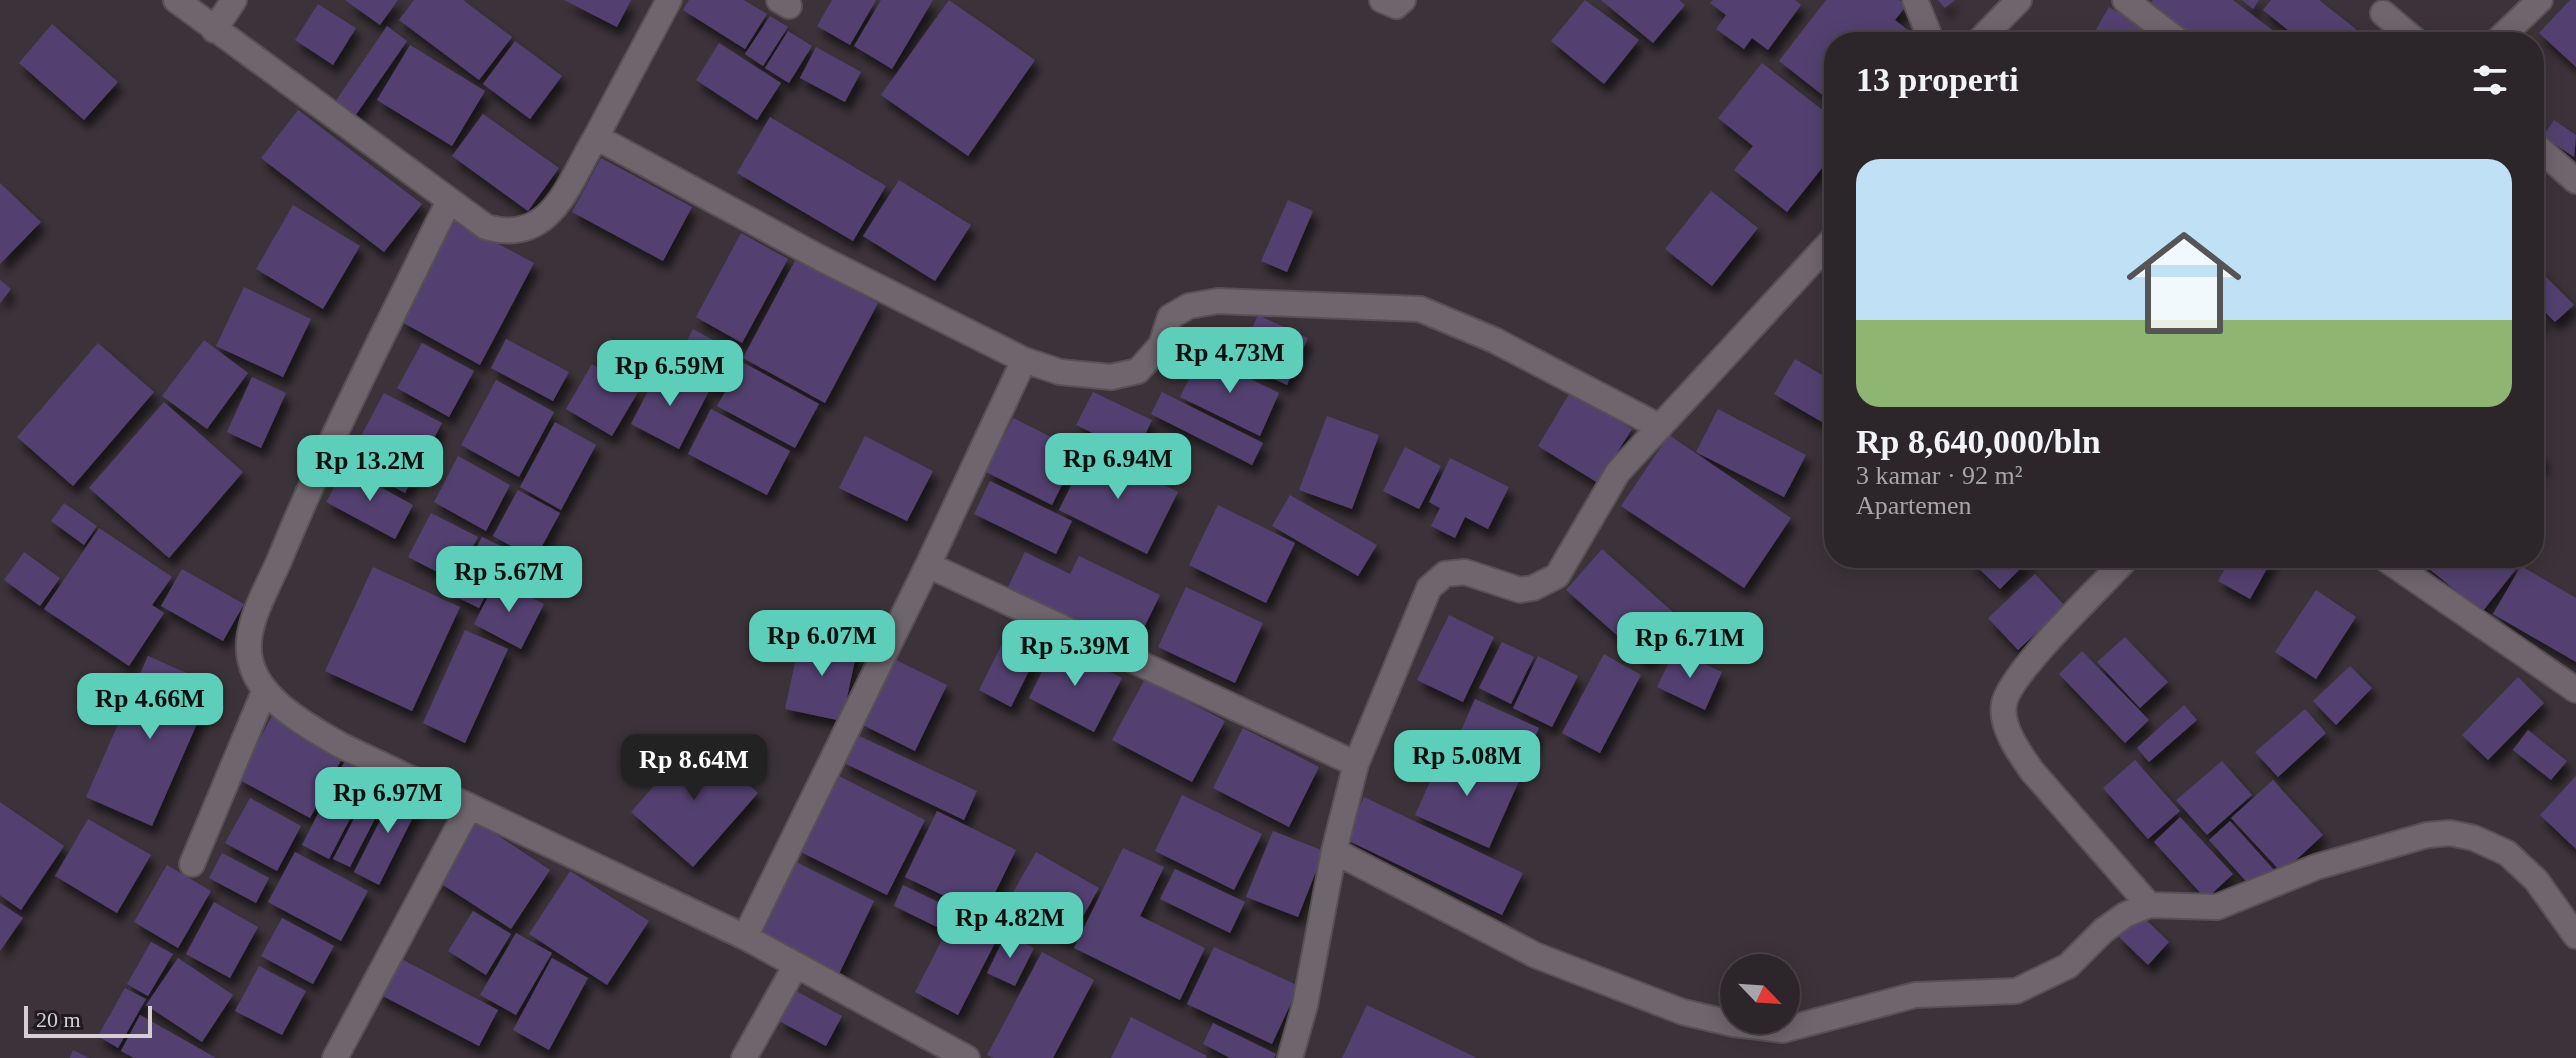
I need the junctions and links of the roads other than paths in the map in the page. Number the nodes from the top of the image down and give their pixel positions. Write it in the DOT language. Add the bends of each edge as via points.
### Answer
graph roads {
  1 [pos="176,0"];
  2 [pos="234,0"];
  3 [pos="669,0"];
  4 [pos="1382,0"];
  5 [pos="1403,0"];
  6 [pos="1915,0"];
  7 [pos="2019,0"];
  8 [pos="2125,0"];
  9 [pos="2540,0"];
  10 [pos="2383,4"];
  11 [pos="214,30"];
  12 [pos="1928,32"];
  13 [pos="1988,32"];
  14 [pos="2167,32"];
  15 [pos="2408,32"];
  16 [pos="2506,32"];
  17 [pos="596,137"];
  18 [pos="2544,153"];
  19 [pos="2576,181"];
  20 [pos="448,203"];
  21 [pos="1824,249"];
  22 [pos="1024,360"];
  23 [pos="1660,427"];
  24 [pos="928,565"];
  25 [pos="2118,568"];
  26 [pos="2399,568"];
  27 [pos="265,690"];
  28 [pos="2576,690"];
  29 [pos="1356,764"];
  30 [pos="469,807"];
  31 [pos="1334,851"];
  32 [pos="192,864"];
  33 [pos="2149,905"];
  34 [pos="2576,936"];
  35 [pos="745,937"];
  36 [pos="796,965"];
  37 [pos="335,1058"];
  38 [pos="744,1058"];
  39 [pos="967,1058"];
  40 [pos="1290,1058"];
  1 -- 11 [label="street"];
  2 -- 11 [label="street"];
  3 -- 17 [label="street"];
  4 -- 5 [label="street" via="1396,6"];
  6 -- 12 [label="street"];
  7 -- 13 [label="street"];
  8 -- 14 [label="street"];
  9 -- 16 [label="street"];
  10 -- 15 [label="street"];
  11 -- 20 [label="street"];
  17 -- 20 [label="street" via="541,223 498,231"];
  17 -- 22 [label="street"];
  18 -- 19 [label="street"];
  20 -- 27 [label="street" via="306,495 256,617 249,658"];
  21 -- 23 [label="street"];
  22 -- 23 [label="street" via="1060,372 1126,376 1149,362 1170,317 1189,306 1218,301 1420,309 1494,340"];
  22 -- 24 [label="street"];
  23 -- 29 [label="street" via="1618,472 1557,576 1520,590 1465,572 1445,574 1429,588"];
  24 -- 29 [label="street"];
  24 -- 35 [label="street"];
  25 -- 33 [label="street" via="2022,671 2003,712 2032,771"];
  26 -- 28 [label="street"];
  27 -- 30 [label="street" via="340,745"];
  27 -- 32 [label="street"];
  29 -- 31 [label="street"];
  30 -- 35 [label="street"];
  30 -- 37 [label="street"];
  31 -- 33 [label="street" via="1535,955 1683,1012 1783,1030 1915,995 2016,991 2068,966 2104,930"];
  31 -- 40 [label="street"];
  33 -- 34 [label="street" via="2217,907 2316,867 2450,833 2490,844 2522,865"];
  35 -- 36 [label="street"];
  36 -- 38 [label="street"];
  36 -- 39 [label="street"];
}
